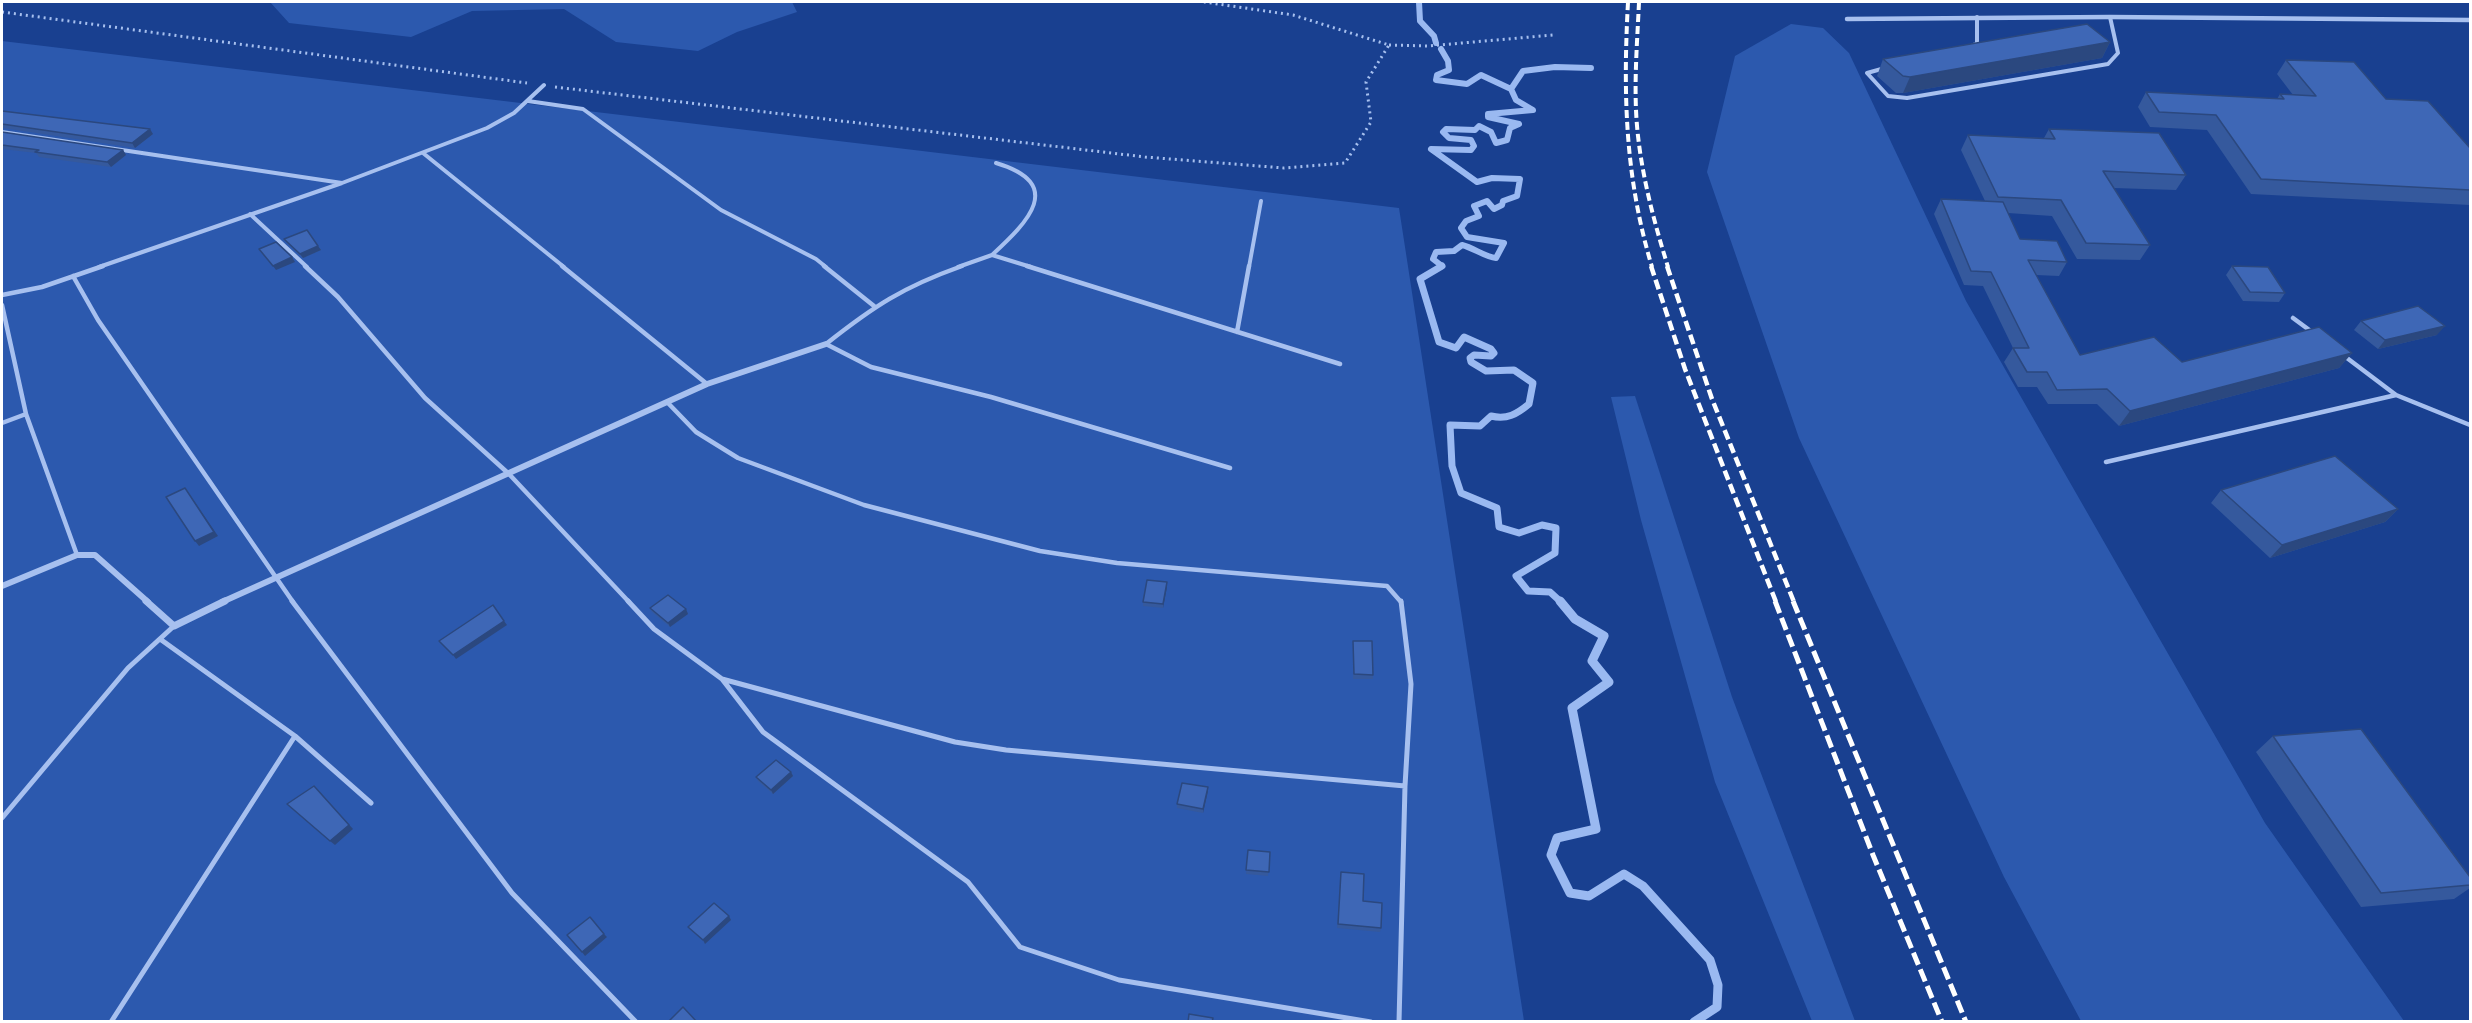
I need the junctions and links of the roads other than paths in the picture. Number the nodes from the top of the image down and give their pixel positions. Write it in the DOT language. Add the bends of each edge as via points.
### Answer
graph roads {
  1 [pos="1977,17"];
  2 [pos="2110,17"];
  3 [pos="1847,19"];
  4 [pos="2470,20"];
  5 [pos="1968,48"];
  6 [pos="1889,67"];
  7 [pos="544,85"];
  8 [pos="528,101"];
  9 [pos="2,132"];
  10 [pos="423,153"];
  11 [pos="996,163"];
  12 [pos="342,183"];
  13 [pos="1261,201"];
  14 [pos="250,214"];
  15 [pos="992,255"];
  16 [pos="73,276"];
  17 [pos="2,295"];
  18 [pos="2,305"];
  19 [pos="874,306"];
  20 [pos="2294,318"];
  21 [pos="1237,332"];
  22 [pos="2321,339"];
  23 [pos="826,344"];
  24 [pos="2340,353"];
  25 [pos="1340,364"];
  26 [pos="707,384"];
  27 [pos="2396,394"];
  28 [pos="667,402"];
  29 [pos="26,414"];
  30 [pos="2,423"];
  31 [pos="2470,425"];
  32 [pos="2106,462"];
  33 [pos="1230,468"];
  34 [pos="509,474"];
  35 [pos="77,555"];
  36 [pos="274,577"];
  37 [pos="2,586"];
  38 [pos="174,626"];
  39 [pos="160,639"];
  40 [pos="722,679"];
  41 [pos="295,736"];
  42 [pos="1405,786"];
  43 [pos="371,803"];
  44 [pos="2,818"];
  45 [pos="111,1022"];
  46 [pos="636,1022"];
  47 [pos="1371,1022"];
  48 [pos="1399,1022"];
  1 -- 2 [label="street"];
  1 -- 3 [label="street"];
  1 -- 5 [label="lane" via="1977,44"];
  2 -- 4 [label="street"];
  2 -- 6 [label="lane" via="2118,53 2108,64 1907,98 1887,96 1867,73"];
  7 -- 8 [label="lane"];
  8 -- 10 [label="lane" via="487,128"];
  8 -- 19 [label="lane" via="583,109 721,210 816,259"];
  9 -- 12 [label="lane"];
  10 -- 12 [label="lane"];
  10 -- 26 [label="lane"];
  11 -- 15 [label="lane" via="1017,166 1028,173 1036,189 1027,220"];
  12 -- 14 [label="lane"];
  13 -- 21 [label="lane"];
  14 -- 16 [label="lane"];
  14 -- 34 [label="lane" via="338,297 424,398"];
  15 -- 19 [label="lane" via="917,282"];
  15 -- 21 [label="lane"];
  16 -- 17 [label="lane"];
  16 -- 36 [label="lane" via="98,320"];
  18 -- 29 [label="lane"];
  19 -- 23 [label="lane"];
  20 -- 22 [label="lane"];
  21 -- 25 [label="lane"];
  23 -- 26 [label="street"];
  23 -- 33 [label="lane" via="871,367 991,397"];
  24 -- 27 [label="lane"];
  26 -- 28 [label="street"];
  27 -- 31 [label="lane"];
  27 -- 32 [label="lane"];
  28 -- 34 [label="street"];
  28 -- 42 [label="lane" via="696,432 738,458 864,505 1040,551 1117,563 1387,586 1400,598 1403,608 1412,684"];
  29 -- 30 [label="lane"];
  29 -- 35 [label="lane"];
  34 -- 36 [label="street"];
  34 -- 40 [label="lane" via="654,629"];
  35 -- 37 [label="street"];
  35 -- 38 [label="street" via="95,555"];
  36 -- 38 [label="street"];
  36 -- 46 [label="lane" via="512,893"];
  38 -- 39 [label="lane"];
  39 -- 41 [label="lane"];
  39 -- 44 [label="lane" via="129,668"];
  40 -- 42 [label="lane" via="955,742 1006,750"];
  40 -- 47 [label="lane" via="763,732 968,882 1020,947 1119,980"];
  41 -- 43 [label="lane"];
  41 -- 45 [label="lane"];
  42 -- 48 [label="lane"];
}
